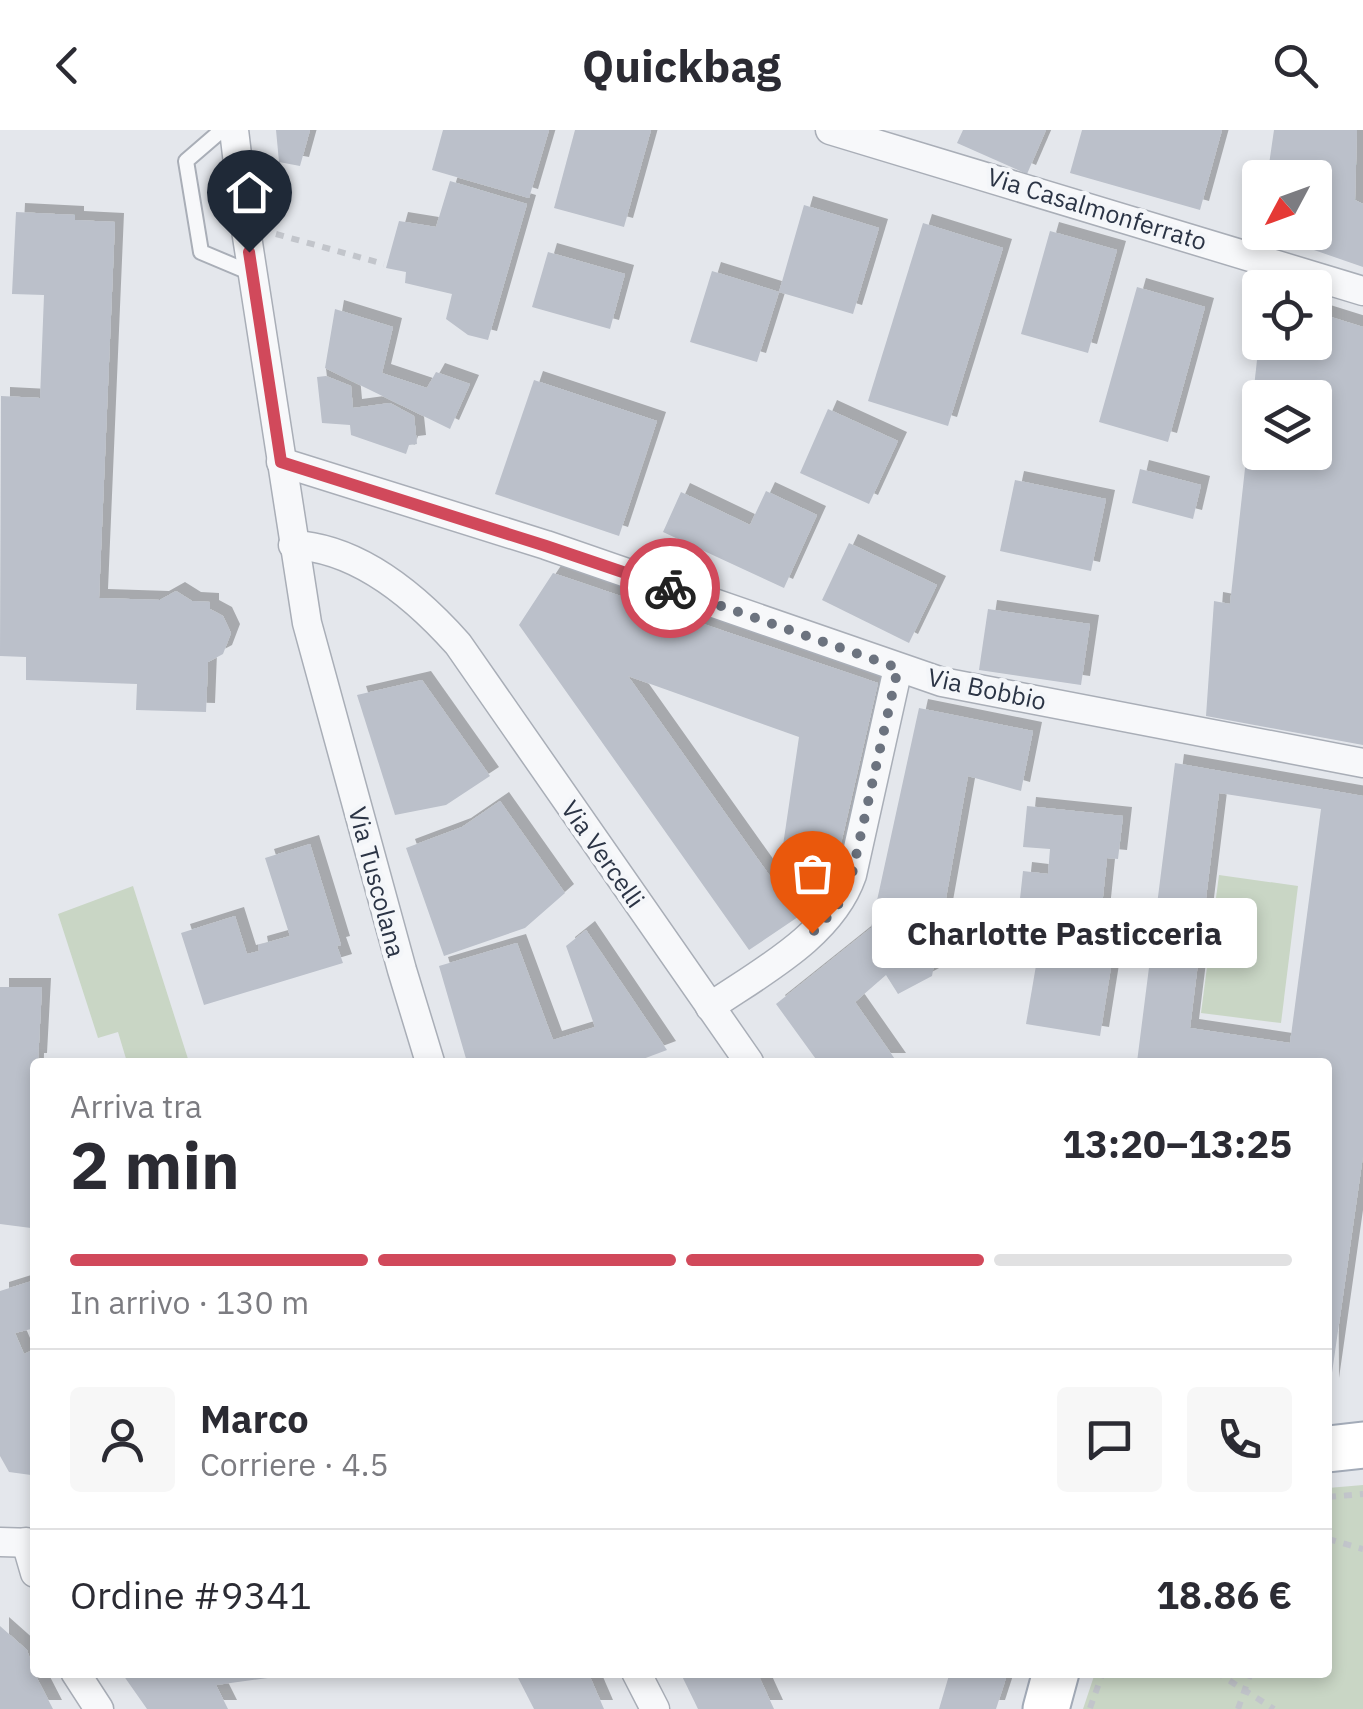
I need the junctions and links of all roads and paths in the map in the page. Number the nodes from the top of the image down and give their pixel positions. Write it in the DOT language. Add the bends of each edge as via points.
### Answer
graph roads {
  1 [pos="222,130"];
  2 [pos="234,130"];
  3 [pos="830,130"];
  4 [pos="275,234"];
  5 [pos="384,264"];
  6 [pos="252,274"];
  7 [pos="1363,291"];
  8 [pos="281,462"];
  9 [pos="293,545"];
  10 [pos="898,668"];
  11 [pos="1363,763"];
  12 [pos="710,1007"];
  13 [pos="429,1058"];
  14 [pos="746,1058"];
  15 [pos="1363,1445"];
  16 [pos="1332,1449"];
  17 [pos="1363,1494"];
  18 [pos="1332,1497"];
  19 [pos="0,1526"];
  20 [pos="1332,1540"];
  21 [pos="21,1542"];
  22 [pos="1363,1549"];
  23 [pos="79,1678"];
  24 [pos="639,1678"];
  25 [pos="1054,1678"];
  26 [pos="1101,1678"];
  27 [pos="1225,1678"];
  28 [pos="1250,1678"];
  29 [pos="1246,1693"];
  30 [pos="100,1709"];
  31 [pos="655,1709"];
  32 [pos="1046,1709"];
  33 [pos="1090,1709"];
  34 [pos="1238,1709"];
  35 [pos="1274,1709"];
  1 -- 6 [label="lane" via="186,160 201,252"];
  2 -- 6 [label="street"];
  3 -- 7 [label="street, Via Casalmonferrato"];
  4 -- 5 [label="path"];
  6 -- 8 [label="street"];
  8 -- 9 [label="street, Via Tuscolana"];
  8 -- 10 [label="street, Via Bobbio"];
  9 -- 12 [label="street, Via Vercelli" via="333,552 382,577 458,644"];
  9 -- 13 [label="street, Via Tuscolana" via="326,702"];
  10 -- 11 [label="street, Via Bobbio" via="970,688"];
  10 -- 12 [label="street" via="843,896 812,933"];
  12 -- 14 [label="street, Via Vercelli"];
  15 -- 16 [label="main road"];
  17 -- 18 [label="path"];
  19 -- 21 [label="street"];
  20 -- 22 [label="path"];
  23 -- 30 [label="street"];
  24 -- 31 [label="street"];
  25 -- 32 [label="main road"];
  26 -- 33 [label="path"];
  27 -- 29 [label="path"];
  28 -- 29 [label="path"];
  29 -- 34 [label="path"];
  29 -- 35 [label="path"];
}
